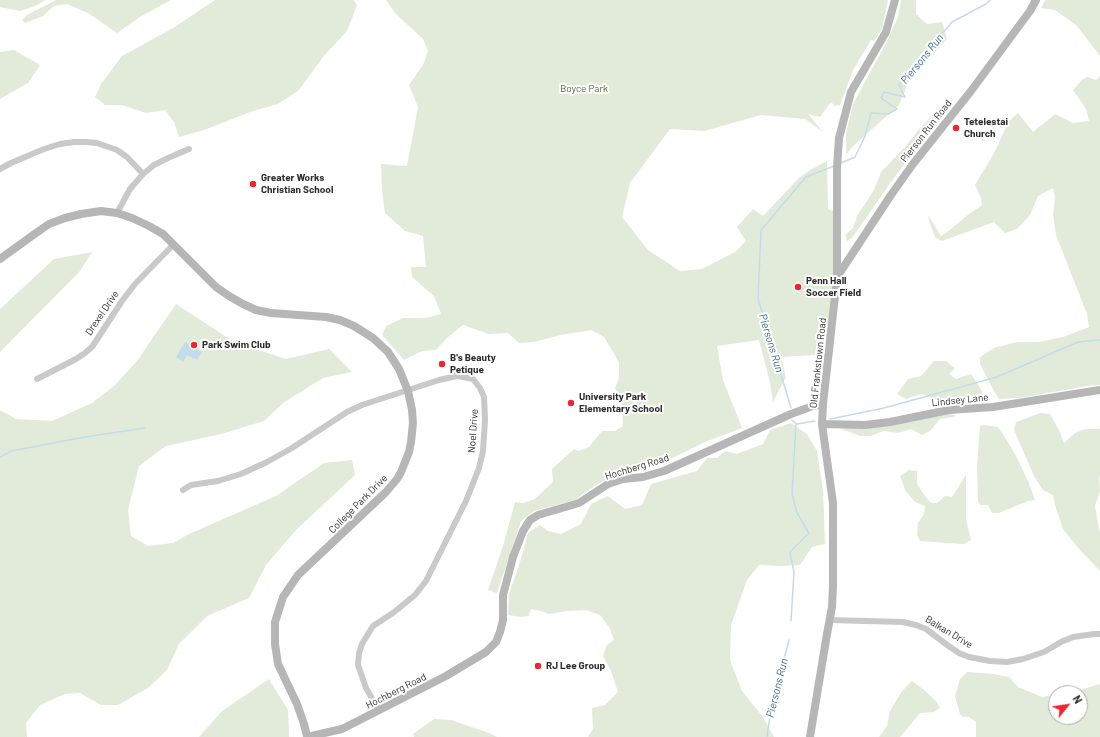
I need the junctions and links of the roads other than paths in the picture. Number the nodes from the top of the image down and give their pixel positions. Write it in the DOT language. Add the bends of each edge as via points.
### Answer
graph roads {
  1 [pos="895,0"];
  2 [pos="1036,0"];
  3 [pos="189,149"];
  4 [pos="0,169"];
  5 [pos="143,174"];
  6 [pos="117,213"];
  7 [pos="174,245"];
  8 [pos="0,259"];
  9 [pos="837,278"];
  10 [pos="37,379"];
  11 [pos="1100,390"];
  12 [pos="408,391"];
  13 [pos="823,404"];
  14 [pos="822,424"];
  15 [pos="183,490"];
  16 [pos="830,620"];
  17 [pos="1100,634"];
  18 [pos="379,711"];
  19 [pos="307,737"];
  20 [pos="810,737"];
  1 -- 9 [label="street, Old Frankstown Road" via="886,32 851,92 839,138"];
  2 -- 9 [label="street, Pierson Run Road" via="976,85 908,170"];
  3 -- 5 [label="street" via="154,165"];
  4 -- 5 [label="street" via="44,149 60,144 86,142 117,150"];
  5 -- 6 [label="street" via="130,189"];
  6 -- 7 [label="street, College Park Drive" via="149,226 163,234"];
  6 -- 8 [label="street, College Park Drive" via="101,211 81,214 49,224"];
  7 -- 10 [label="street, Drexel Drive" via="135,284 92,347 76,359"];
  7 -- 12 [label="street, College Park Drive" via="216,287 256,310 326,317 340,320 363,331 388,352 399,369"];
  9 -- 13 [label="street, Old Frankstown Road"];
  11 -- 14 [label="street, Lindsey Lane" via="949,410 890,422 865,425"];
  12 -- 15 [label="street, Noel Drive" via="347,412 292,448 241,474 192,485"];
  12 -- 18 [label="street, Noel Drive" via="457,376 473,379 484,397 484,443 479,468 466,502 426,581 415,595 373,626 362,644 358,665 366,688"];
  12 -- 19 [label="street, College Park Drive" via="412,410 412,432 409,452 397,479 298,576 283,597 276,622 275,644 278,664 297,704"];
  13 -- 14 [label="street, Old Frankstown Road"];
  13 -- 18 [label="street, Hochberg Road" via="791,414 664,471 608,484 579,503 538,514 530,520 523,531 513,557 503,595 503,620 496,642 480,656"];
  14 -- 16 [label="street, Old Frankstown Road" via="833,503 833,586"];
  16 -- 17 [label="street, Balkan Drive" via="903,622 916,625 926,629 959,653 974,658 1007,662 1044,652 1073,638"];
  16 -- 20 [label="street, Old Frankstown Road"];
  18 -- 19 [label="street, Hochberg Road" via="342,730"];
}
